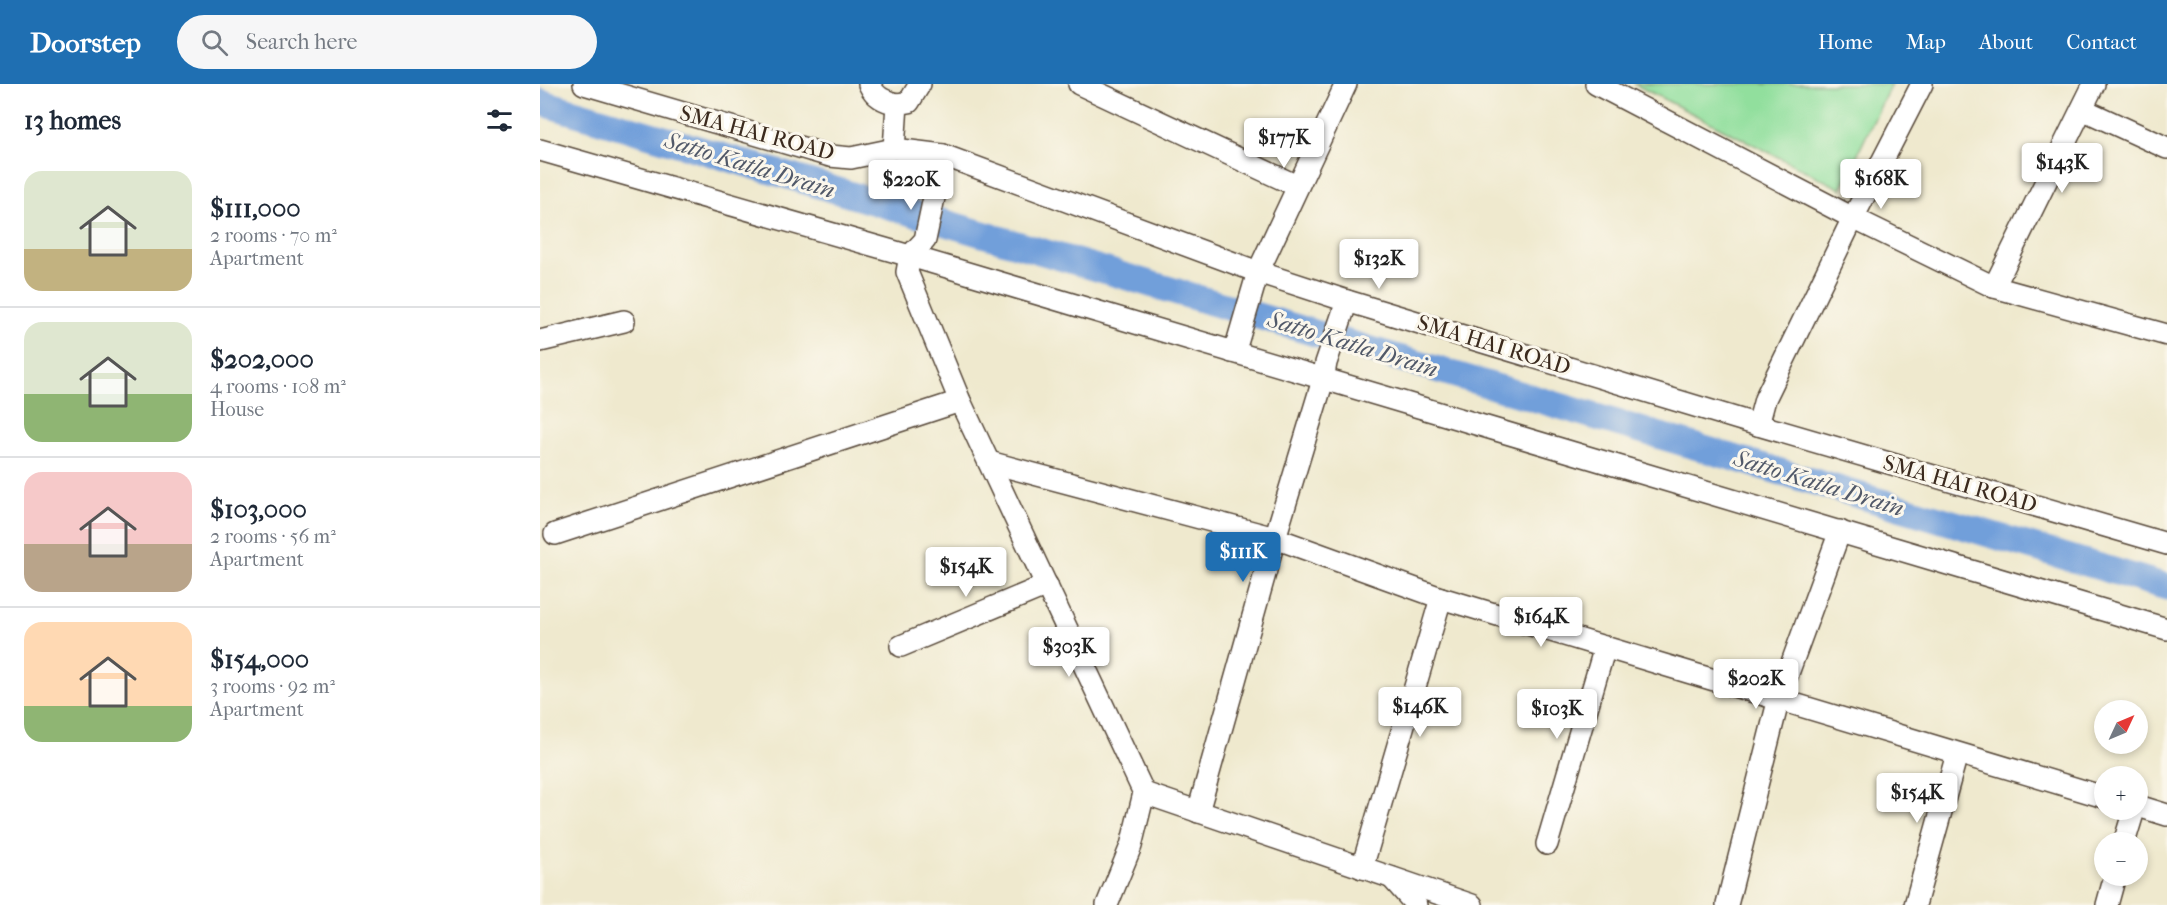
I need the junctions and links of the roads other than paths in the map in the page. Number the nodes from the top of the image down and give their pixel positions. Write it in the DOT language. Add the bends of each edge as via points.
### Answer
graph roads {
  1 [pos="584,84"];
  2 [pos="869,84"];
  3 [pos="920,84"];
  4 [pos="1079,84"];
  5 [pos="1596,84"];
  6 [pos="1922,84"];
  7 [pos="2094,84"];
  8 [pos="1344,85"];
  9 [pos="897,104"];
  10 [pos="2082,109"];
  11 [pos="2167,148"];
  12 [pos="894,149"];
  13 [pos="540,150"];
  14 [pos="943,155"];
  15 [pos="1298,186"];
  16 [pos="1853,218"];
  17 [pos="910,256"];
  18 [pos="1255,282"];
  19 [pos="1994,287"];
  20 [pos="1344,308"];
  21 [pos="624,321"];
  22 [pos="2167,335"];
  23 [pos="540,341"];
  24 [pos="1235,346"];
  25 [pos="1325,372"];
  26 [pos="960,401"];
  27 [pos="1758,425"];
  28 [pos="989,462"];
  29 [pos="1840,531"];
  30 [pos="555,534"];
  31 [pos="1275,538"];
  32 [pos="2167,544"];
  33 [pos="1047,585"];
  34 [pos="1441,598"];
  35 [pos="2167,629"];
  36 [pos="901,646"];
  37 [pos="1605,647"];
  38 [pos="1779,698"];
  39 [pos="1957,754"];
  40 [pos="1144,793"];
  41 [pos="2094,794"];
  42 [pos="2148,809"];
  43 [pos="1198,812"];
  44 [pos="2167,815"];
  45 [pos="1547,844"];
  46 [pos="1362,868"];
  47 [pos="1392,877"];
  48 [pos="2112,886"];
  49 [pos="1107,905"];
  50 [pos="1416,905"];
  51 [pos="1472,905"];
  52 [pos="1727,905"];
  53 [pos="1915,905"];
  54 [pos="2107,905"];
  1 -- 12 [label="street, SMA HAI ROAD" via="830,156 851,158"];
  2 -- 9 [label="street" via="883,100"];
  3 -- 9 [label="street" via="909,102"];
  4 -- 15 [label="street"];
  5 -- 16 [label="street"];
  6 -- 16 [label="street"];
  7 -- 10 [label="street"];
  8 -- 15 [label="street"];
  9 -- 12 [label="street"];
  10 -- 11 [label="street"];
  10 -- 19 [label="street"];
  12 -- 14 [label="street, SMA HAI ROAD"];
  13 -- 17 [label="street"];
  14 -- 17 [label="street" via="925,240"];
  14 -- 18 [label="street, SMA HAI ROAD"];
  15 -- 18 [label="street"];
  16 -- 19 [label="street"];
  16 -- 27 [label="street" via="1765,399"];
  17 -- 24 [label="street"];
  17 -- 26 [label="street" via="907,272"];
  18 -- 20 [label="street, SMA HAI ROAD"];
  18 -- 24 [label="street"];
  19 -- 22 [label="street"];
  20 -- 25 [label="street"];
  20 -- 27 [label="street, SMA HAI ROAD"];
  21 -- 23 [label="street"];
  24 -- 25 [label="street"];
  25 -- 29 [label="street"];
  25 -- 31 [label="street"];
  26 -- 28 [label="street"];
  26 -- 30 [label="street"];
  27 -- 32 [label="street, SMA HAI ROAD"];
  28 -- 31 [label="street"];
  28 -- 33 [label="street"];
  29 -- 35 [label="street"];
  29 -- 38 [label="street"];
  31 -- 34 [label="street"];
  31 -- 43 [label="street"];
  33 -- 36 [label="street"];
  33 -- 40 [label="street"];
  34 -- 37 [label="street"];
  34 -- 46 [label="street"];
  37 -- 38 [label="street"];
  37 -- 45 [label="street"];
  38 -- 39 [label="street"];
  38 -- 52 [label="street"];
  39 -- 41 [label="street"];
  39 -- 53 [label="street"];
  40 -- 43 [label="street"];
  40 -- 49 [label="street" via="1131,846"];
  42 -- 44 [label="street"];
  43 -- 46 [label="street"];
  46 -- 47 [label="street"];
  47 -- 50 [label="street"];
  47 -- 51 [label="street"];
  48 -- 54 [label="street"];
}
